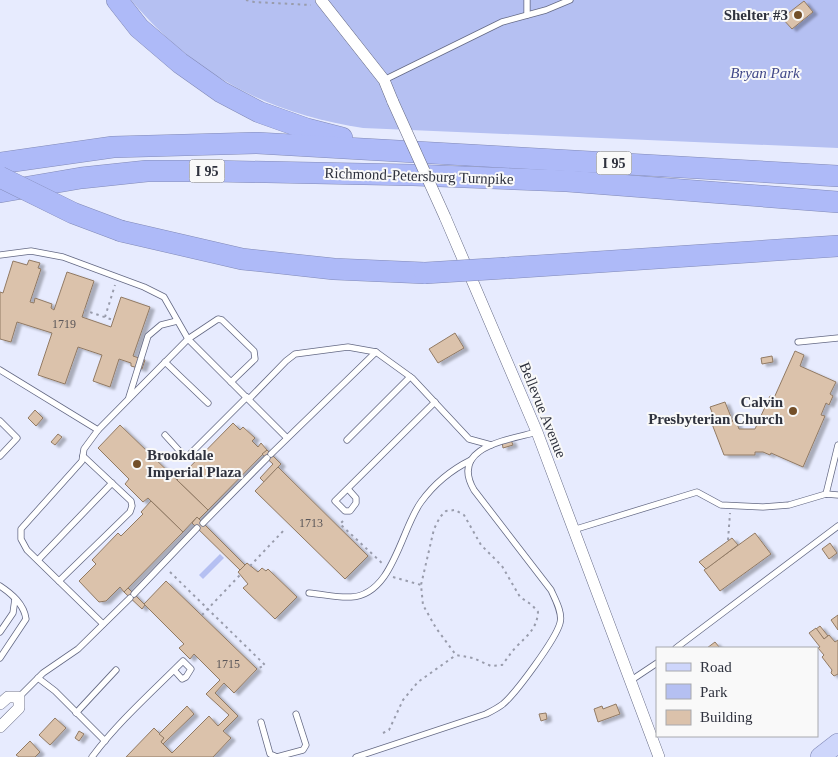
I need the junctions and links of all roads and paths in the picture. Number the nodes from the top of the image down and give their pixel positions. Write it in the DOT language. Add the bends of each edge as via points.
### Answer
graph roads {
  1 [pos="117,0"];
  2 [pos="246,0"];
  3 [pos="276,0"];
  4 [pos="528,0"];
  5 [pos="570,0"];
  6 [pos="323,3"];
  7 [pos="278,4"];
  8 [pos="528,15"];
  9 [pos="384,80"];
  10 [pos="391,150"];
  11 [pos="0,163"];
  12 [pos="838,176"];
  13 [pos="0,178"];
  14 [pos="0,192"];
  15 [pos="838,202"];
  16 [pos="838,246"];
  17 [pos="0,256"];
  18 [pos="118,278"];
  19 [pos="84,310"];
  20 [pos="105,317"];
  21 [pos="113,320"];
  22 [pos="177,321"];
  23 [pos="838,338"];
  24 [pos="188,339"];
  25 [pos="798,342"];
  26 [pos="376,352"];
  27 [pos="165,362"];
  28 [pos="0,370"];
  29 [pos="410,376"];
  30 [pos="231,382"];
  31 [pos="248,398"];
  32 [pos="128,400"];
  33 [pos="435,402"];
  34 [pos="208,403"];
  35 [pos="0,421"];
  36 [pos="98,430"];
  37 [pos="537,432"];
  38 [pos="165,435"];
  39 [pos="286,437"];
  40 [pos="347,440"];
  41 [pos="491,445"];
  42 [pos="838,446"];
  43 [pos="0,456"];
  44 [pos="84,456"];
  45 [pos="471,460"];
  46 [pos="112,483"];
  47 [pos="348,489"];
  48 [pos="826,494"];
  49 [pos="838,495"];
  50 [pos="730,505"];
  51 [pos="343,521"];
  52 [pos="203,523"];
  53 [pos="838,526"];
  54 [pos="197,528"];
  55 [pos="285,529"];
  56 [pos="573,530"];
  57 [pos="728,540"];
  58 [pos="38,560"];
  59 [pos="250,566"];
  60 [pos="389,570"];
  61 [pos="170,572"];
  62 [pos="240,575"];
  63 [pos="59,581"];
  64 [pos="421,585"];
  65 [pos="0,586"];
  66 [pos="309,593"];
  67 [pos="15,599"];
  68 [pos="207,609"];
  69 [pos="202,615"];
  70 [pos="103,624"];
  71 [pos="0,632"];
  72 [pos="677,647"];
  73 [pos="456,655"];
  74 [pos="0,658"];
  75 [pos="656,664"];
  76 [pos="257,669"];
  77 [pos="116,670"];
  78 [pos="174,670"];
  79 [pos="38,678"];
  80 [pos="630,681"];
  81 [pos="9,699"];
  82 [pos="76,712"];
  83 [pos="296,714"];
  84 [pos="260,722"];
  85 [pos="0,727"];
  86 [pos="383,733"];
  87 [pos="104,741"];
  88 [pos="838,743"];
  89 [pos="291,755"];
  90 [pos="92,757"];
  91 [pos="277,757"];
  92 [pos="356,757"];
  93 [pos="659,757"];
  94 [pos="820,757"];
  1 -- 10 [label="highway" via="140,28 180,63 221,92 259,112 299,126"];
  2 -- 7 [label="path"];
  3 -- 7 [label="path"];
  4 -- 8 [label="lane"];
  5 -- 8 [label="lane"];
  6 -- 7 [label="path"];
  6 -- 9 [label="street, Bellevue Avenue"];
  8 -- 9 [label="lane" via="502,22"];
  9 -- 37 [label="street, Bellevue Avenue, bridge"];
  10 -- 11 [label="highway, Richmond-Petersburg Turnpike / I 95" via="258,143 123,147"];
  10 -- 12 [label="highway, Richmond-Petersburg Turnpike / I 95"];
  13 -- 16 [label="highway, bridge" via="73,213 121,231 242,259 334,269 425,273"];
  14 -- 15 [label="highway, Richmond-Petersburg Turnpike / I 95" via="147,171 212,171 567,181"];
  17 -- 18 [label="lane" via="30,251 63,257"];
  18 -- 20 [label="path"];
  18 -- 22 [label="lane" via="164,297"];
  19 -- 20 [label="path"];
  20 -- 21 [label="path"];
  22 -- 24 [label="lane"];
  22 -- 32 [label="lane" via="161,325 148,336"];
  23 -- 25 [label="lane"];
  24 -- 27 [label="lane"];
  24 -- 30 [label="lane"];
  24 -- 30 [label="lane" via="214,321 222,320 254,351 255,359"];
  26 -- 29 [label="lane"];
  26 -- 31 [label="lane" via="348,347 295,354"];
  26 -- 39 [label="lane"];
  27 -- 32 [label="lane"];
  27 -- 34 [label="lane"];
  28 -- 36 [label="lane"];
  29 -- 33 [label="lane"];
  29 -- 40 [label="lane"];
  30 -- 31 [label="lane"];
  31 -- 38 [label="lane" via="186,458"];
  31 -- 39 [label="lane"];
  32 -- 36 [label="lane"];
  33 -- 41 [label="lane" via="469,439"];
  33 -- 47 [label="lane"];
  35 -- 43 [label="lane" via="17,438"];
  36 -- 44 [label="lane" via="84,449"];
  37 -- 41 [label="lane"];
  37 -- 56 [label="street, Bellevue Avenue"];
  39 -- 52 [label="lane"];
  41 -- 45 [label="lane" via="473,455"];
  42 -- 48 [label="lane"];
  44 -- 46 [label="lane"];
  44 -- 58 [label="lane" via="21,529 21,540"];
  45 -- 60 [label="lane" via="435,485 420,503"];
  45 -- 92 [label="lane" via="468,479 474,490 551,590 561,621 533,667 503,704 486,714"];
  46 -- 58 [label="lane"];
  46 -- 63 [label="lane" via="131,501 130,512"];
  48 -- 49 [label="lane"];
  48 -- 50 [label="lane" via="789,505"];
  50 -- 56 [label="lane" via="721,505 696,492"];
  50 -- 57 [label="path"];
  51 -- 60 [label="path" via="340,524"];
  53 -- 72 [label="lane"];
  54 -- 70 [label="lane"];
  55 -- 59 [label="path"];
  56 -- 80 [label="street, Bellevue Avenue"];
  58 -- 63 [label="lane"];
  60 -- 64 [label="path" via="393,578"];
  60 -- 66 [label="lane" via="370,591 352,597"];
  61 -- 68 [label="path"];
  62 -- 68 [label="path"];
  63 -- 70 [label="lane"];
  64 -- 73 [label="path" via="423,605"];
  64 -- 73 [label="path" via="434,529 446,511 455,510 464,515 481,546 502,566 520,597 538,612 538,622 532,632 502,665 491,666"];
  65 -- 67 [label="lane"];
  67 -- 71 [label="lane" via="13,613"];
  67 -- 74 [label="lane" via="25,610 26,619"];
  68 -- 69 [label="path"];
  68 -- 76 [label="path" via="265,665"];
  70 -- 79 [label="lane"];
  73 -- 86 [label="path" via="418,682 403,700 389,730"];
  75 -- 80 [label="lane"];
  77 -- 82 [label="lane"];
  78 -- 87 [label="lane"];
  79 -- 81 [label="lane"];
  79 -- 82 [label="lane"];
  80 -- 93 [label="street, Bellevue Avenue"];
  81 -- 85 [label="street"];
  82 -- 87 [label="lane"];
  83 -- 89 [label="lane" via="306,745"];
  84 -- 91 [label="lane" via="270,754"];
  87 -- 90 [label="lane"];
  88 -- 94 [label="main road"];
  89 -- 91 [label="lane"];
}
